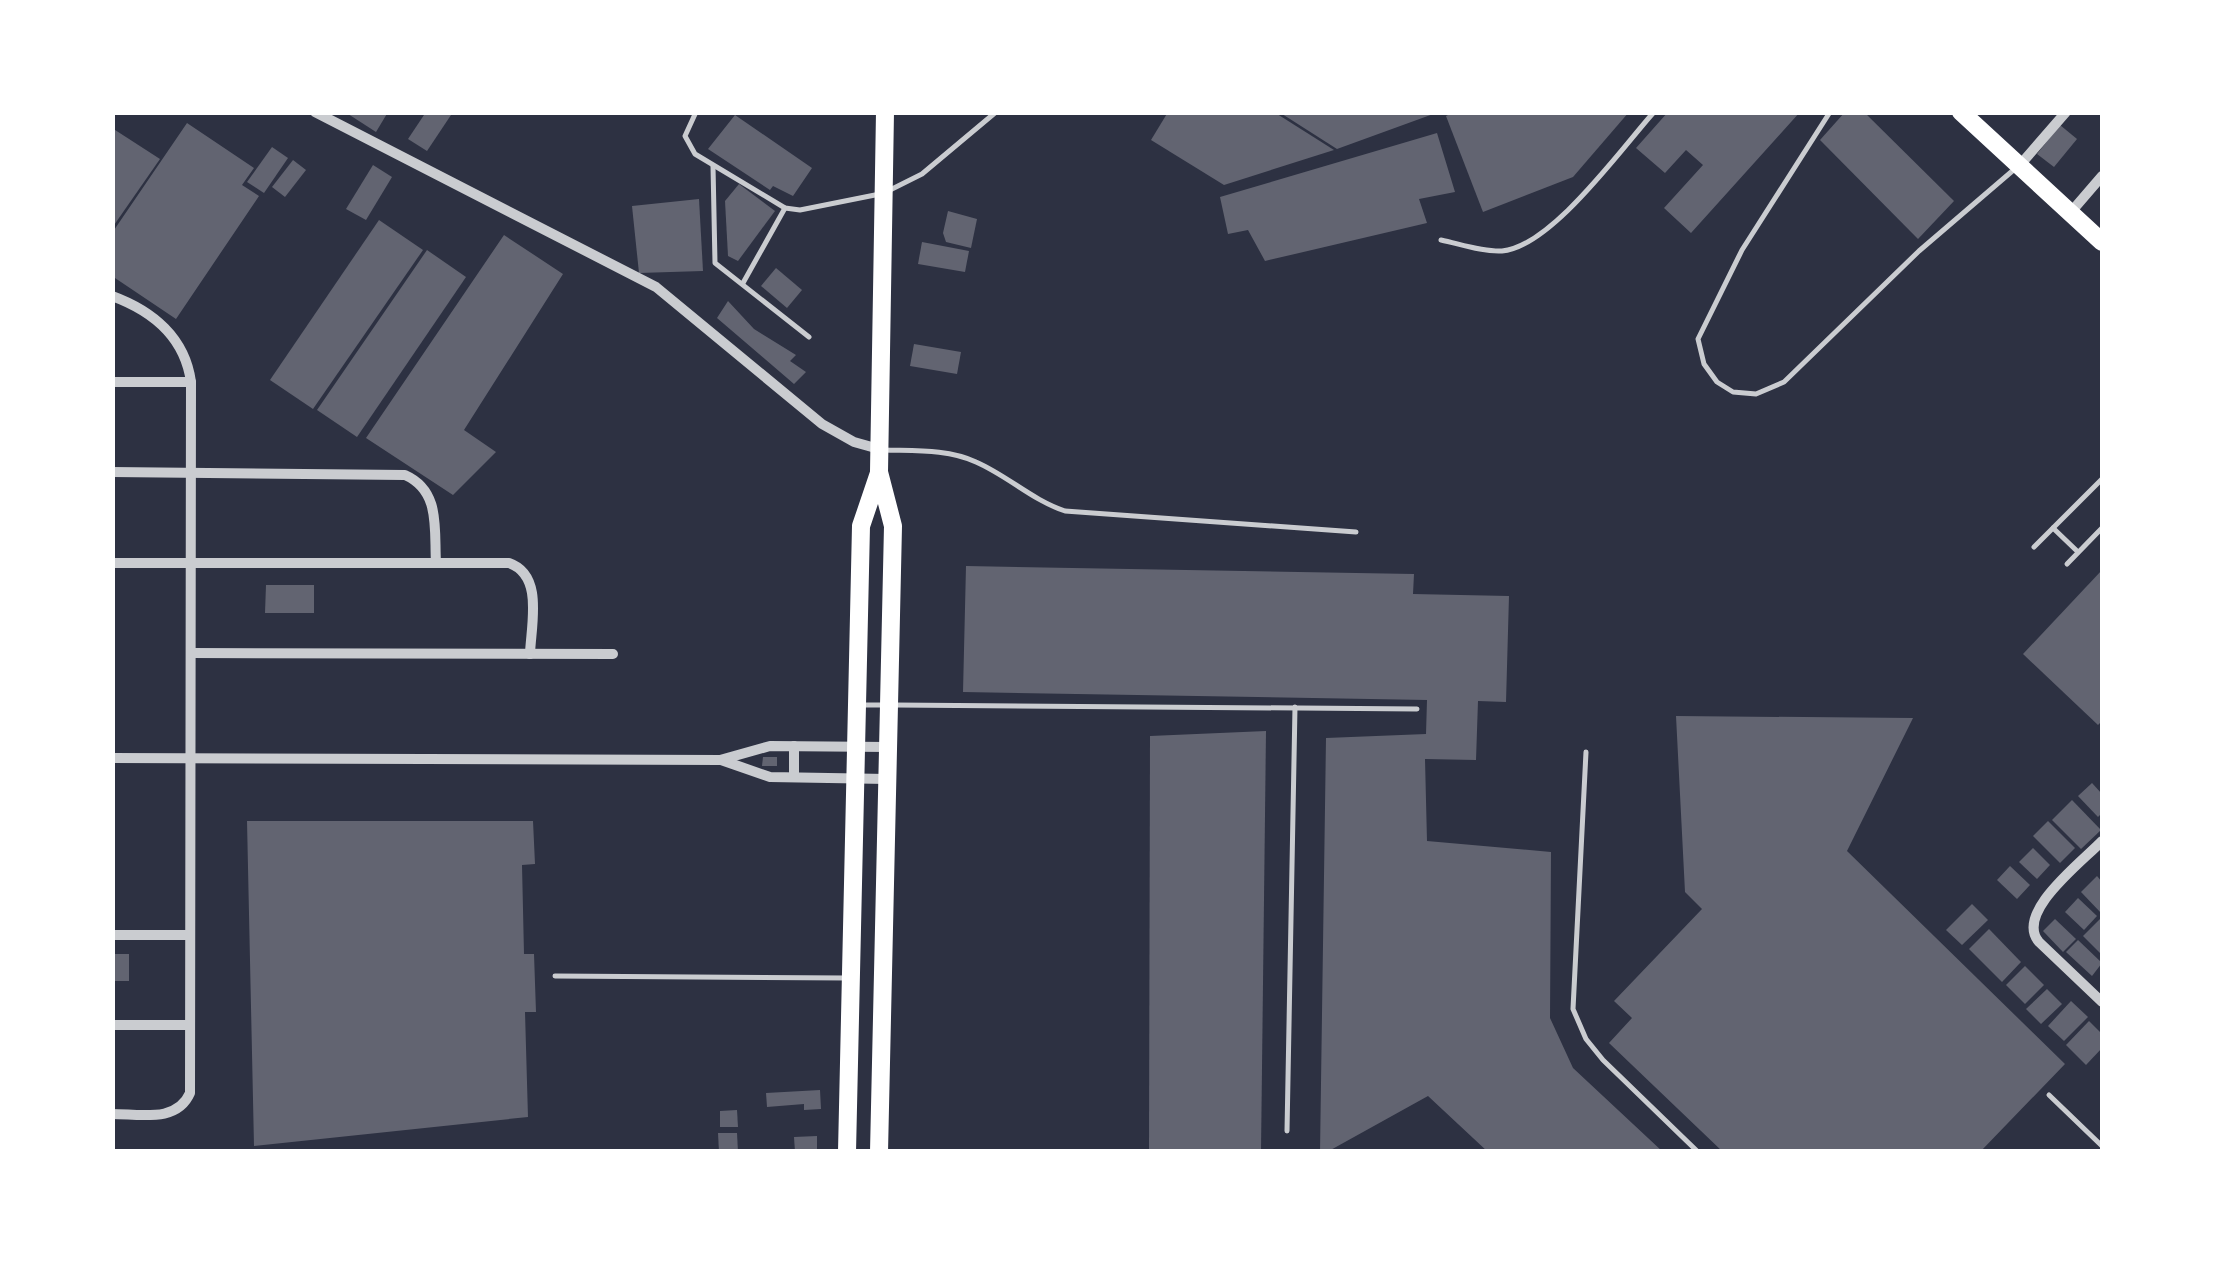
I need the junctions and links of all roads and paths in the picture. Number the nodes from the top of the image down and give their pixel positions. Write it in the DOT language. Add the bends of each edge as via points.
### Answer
graph roads {
  1 [pos="315,112"];
  2 [pos="696,112"];
  3 [pos="885,112"];
  4 [pos="996,112"];
  5 [pos="1654,112"];
  6 [pos="1830,112"];
  7 [pos="1961,112"];
  8 [pos="2066,112"];
  9 [pos="2020,165"];
  10 [pos="714,166"];
  11 [pos="2102,176"];
  12 [pos="884,193"];
  13 [pos="784,208"];
  14 [pos="2071,212"];
  15 [pos="1441,240"];
  16 [pos="2102,242"];
  17 [pos="743,283"];
  18 [pos="112,296"];
  19 [pos="809,337"];
  20 [pos="112,382"];
  21 [pos="191,382"];
  22 [pos="879,449"];
  23 [pos="112,472"];
  24 [pos="191,472"];
  25 [pos="879,472"];
  26 [pos="2102,479"];
  27 [pos="2053,528"];
  28 [pos="2102,528"];
  29 [pos="1356,532"];
  30 [pos="2034,547"];
  31 [pos="2078,552"];
  32 [pos="112,564"];
  33 [pos="191,564"];
  34 [pos="436,564"];
  35 [pos="2066,564"];
  36 [pos="190,653"];
  37 [pos="530,654"];
  38 [pos="613,654"];
  39 [pos="857,705"];
  40 [pos="889,705"];
  41 [pos="1295,707"];
  42 [pos="1417,709"];
  43 [pos="794,746"];
  44 [pos="856,746"];
  45 [pos="888,747"];
  46 [pos="1586,752"];
  47 [pos="112,758"];
  48 [pos="190,758"];
  49 [pos="720,760"];
  50 [pos="794,776"];
  51 [pos="856,777"];
  52 [pos="887,779"];
  53 [pos="2102,841"];
  54 [pos="112,935"];
  55 [pos="190,936"];
  56 [pos="554,976"];
  57 [pos="851,978"];
  58 [pos="2102,1000"];
  59 [pos="112,1025"];
  60 [pos="190,1025"];
  61 [pos="2050,1095"];
  62 [pos="112,1114"];
  63 [pos="1288,1131"];
  64 [pos="2102,1146"];
  65 [pos="847,1152"];
  66 [pos="879,1152"];
  67 [pos="1698,1152"];
  1 -- 22 [label="street" via="656,288 806,412 854,442"];
  2 -- 10 [label="lane" via="685,136 688,146"];
  3 -- 12 [label="main road"];
  4 -- 12 [label="lane" via="922,174"];
  5 -- 15 [label="lane" via="1536,238 1500,251"];
  6 -- 9 [label="lane" via="1742,250 1698,340 1704,364 1732,392 1756,394 1784,382"];
  7 -- 9 [label="main road"];
  8 -- 9 [label="street"];
  9 -- 14 [label="main road"];
  10 -- 13 [label="lane"];
  10 -- 17 [label="lane" via="714,263"];
  11 -- 14 [label="street"];
  12 -- 13 [label="lane"];
  12 -- 22 [label="main road"];
  13 -- 17 [label="lane"];
  14 -- 16 [label="main road"];
  17 -- 19 [label="lane"];
  18 -- 21 [label="street" via="178,340"];
  20 -- 21 [label="street"];
  21 -- 24 [label="street"];
  22 -- 25 [label="main road"];
  22 -- 29 [label="lane" via="956,455 1065,511"];
  23 -- 24 [label="street"];
  24 -- 33 [label="street"];
  24 -- 34 [label="street" via="405,475 430,496"];
  25 -- 39 [label="main road" via="861,526"];
  25 -- 40 [label="main road" via="893,526"];
  26 -- 27 [label="lane"];
  27 -- 30 [label="lane"];
  27 -- 31 [label="lane"];
  28 -- 31 [label="lane"];
  31 -- 35 [label="lane"];
  32 -- 33 [label="street"];
  33 -- 34 [label="street"];
  33 -- 36 [label="street"];
  34 -- 37 [label="street" via="510,564 526,572 532,587"];
  36 -- 37 [label="street"];
  36 -- 48 [label="street"];
  37 -- 38 [label="street"];
  39 -- 40 [label="lane"];
  39 -- 44 [label="main road"];
  40 -- 41 [label="lane"];
  40 -- 45 [label="main road"];
  41 -- 42 [label="lane"];
  41 -- 63 [label="lane"];
  43 -- 44 [label="street"];
  43 -- 49 [label="street"];
  43 -- 50 [label="street"];
  44 -- 45 [label="street"];
  44 -- 51 [label="main road"];
  45 -- 52 [label="main road"];
  46 -- 67 [label="lane" via="1573,1008 1603,1060"];
  47 -- 48 [label="street"];
  48 -- 49 [label="street"];
  48 -- 55 [label="street"];
  49 -- 50 [label="street" via="770,777"];
  50 -- 51 [label="street"];
  51 -- 52 [label="street"];
  51 -- 57 [label="main road"];
  52 -- 66 [label="main road"];
  53 -- 58 [label="street" via="2031,924 2038,942"];
  54 -- 55 [label="street"];
  55 -- 60 [label="street"];
  56 -- 57 [label="lane"];
  57 -- 65 [label="main road"];
  59 -- 60 [label="street"];
  60 -- 62 [label="street" via="190,1092 182,1106 166,1114"];
  61 -- 64 [label="lane"];
}
